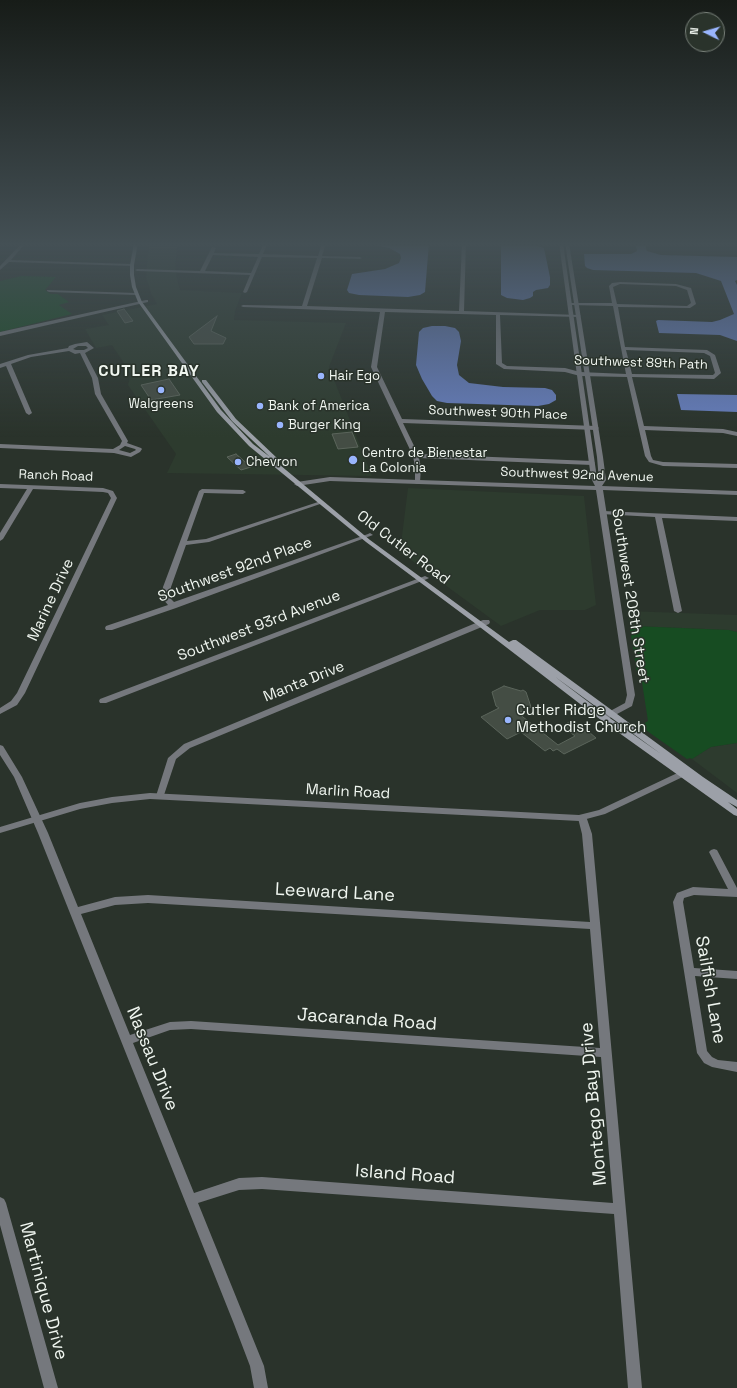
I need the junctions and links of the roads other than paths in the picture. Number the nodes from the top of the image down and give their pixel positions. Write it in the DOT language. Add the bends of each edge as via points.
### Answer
graph roads {
  1 [pos="114,308"];
  2 [pos="148,308"];
  3 [pos="297,308"];
  4 [pos="304,308"];
  5 [pos="462,308"];
  6 [pos="571,308"];
  7 [pos="577,308"];
  8 [pos="616,308"];
  9 [pos="384,310"];
  10 [pos="462,313"];
  11 [pos="498,314"];
  12 [pos="572,316"];
  13 [pos="578,316"];
  14 [pos="0,334"];
  15 [pos="623,348"];
  16 [pos="70,349"];
  17 [pos="82,352"];
  18 [pos="8,364"];
  19 [pos="0,366"];
  20 [pos="193,370"];
  21 [pos="579,370"];
  22 [pos="588,374"];
  23 [pos="630,375"];
  24 [pos="209,397"];
  25 [pos="219,400"];
  26 [pos="29,412"];
  27 [pos="399,421"];
  28 [pos="237,427"];
  29 [pos="587,428"];
  30 [pos="596,428"];
  31 [pos="641,428"];
  32 [pos="737,434"];
  33 [pos="0,446"];
  34 [pos="416,456"];
  35 [pos="592,463"];
  36 [pos="737,466"];
  37 [pos="417,482"];
  38 [pos="300,483"];
  39 [pos="0,486"];
  40 [pos="31,488"];
  41 [pos="599,488"];
  42 [pos="110,492"];
  43 [pos="243,492"];
  44 [pos="737,492"];
  45 [pos="320,503"];
  46 [pos="603,514"];
  47 [pos="658,516"];
  48 [pos="737,519"];
  49 [pos="367,536"];
  50 [pos="0,539"];
  51 [pos="184,543"];
  52 [pos="422,579"];
  53 [pos="173,606"];
  54 [pos="678,611"];
  55 [pos="484,623"];
  56 [pos="109,628"];
  57 [pos="103,701"];
  58 [pos="0,711"];
  59 [pos="608,716"];
  60 [pos="0,748"];
  61 [pos="685,772"];
  62 [pos="160,796"];
  63 [pos="737,804"];
  64 [pos="737,812"];
  65 [pos="583,818"];
  66 [pos="37,819"];
  67 [pos="0,830"];
  68 [pos="714,852"];
  69 [pos="736,893"];
  70 [pos="74,912"];
  71 [pos="595,926"];
  72 [pos="689,972"];
  73 [pos="737,975"];
  74 [pos="127,1040"];
  75 [pos="606,1053"];
  76 [pos="737,1067"];
  77 [pos="190,1200"];
  78 [pos="0,1203"];
  79 [pos="620,1209"];
  80 [pos="51,1388"];
  81 [pos="261,1388"];
  82 [pos="635,1388"];
  1 -- 14 [label="street"];
  2 -- 20 [label="main road, Old Cutler Road"];
  3 -- 4 [label="street"];
  4 -- 9 [label="street"];
  5 -- 10 [label="street"];
  6 -- 12 [label="street, Southwest 208th Street"];
  7 -- 13 [label="street, Southwest 208th Street"];
  8 -- 15 [label="street"];
  9 -- 10 [label="street"];
  9 -- 27 [label="street" via="374,367"];
  10 -- 11 [label="street"];
  11 -- 12 [label="street"];
  11 -- 21 [label="street, Southwest 89th Path" via="499,363 504,367"];
  12 -- 13 [label="street"];
  12 -- 21 [label="street, Southwest 208th Street"];
  13 -- 22 [label="street, Southwest 208th Street"];
  15 -- 23 [label="street"];
  15 -- 23 [label="street, Southwest 89th Path" via="707,351 713,357 718,372 716,376 705,378"];
  16 -- 17 [label="street" via="72,352"];
  16 -- 17 [label="street" via="80,344 91,346"];
  16 -- 18 [label="street" via="30,356"];
  17 -- 33 [label="street" via="95,378 98,394 125,441 119,448"];
  18 -- 19 [label="street"];
  18 -- 26 [label="street"];
  20 -- 24 [label="main road, Old Cutler Road"];
  20 -- 25 [label="main road, Old Cutler Road"];
  21 -- 22 [label="street, Southwest 89th Path"];
  21 -- 29 [label="street, Southwest 208th Street"];
  22 -- 23 [label="street, Southwest 89th Path"];
  22 -- 30 [label="street, Southwest 208th Street"];
  23 -- 31 [label="street"];
  24 -- 25 [label="main road"];
  24 -- 28 [label="main road, Old Cutler Road"];
  25 -- 28 [label="main road, Old Cutler Road"];
  27 -- 29 [label="street, Southwest 90th Place"];
  27 -- 34 [label="street"];
  28 -- 38 [label="main road, Old Cutler Road"];
  29 -- 30 [label="street, Southwest 90th Place"];
  29 -- 35 [label="street, Southwest 208th Street"];
  30 -- 41 [label="street, Southwest 208th Street" via="603,480"];
  31 -- 32 [label="street" via="723,431"];
  31 -- 36 [label="street" via="648,457 655,462"];
  34 -- 35 [label="street"];
  34 -- 37 [label="street"];
  35 -- 41 [label="street, Southwest 208th Street" via="594,478"];
  37 -- 38 [label="street, Southwest 92nd Avenue" via="330,479"];
  37 -- 41 [label="street, Southwest 92nd Avenue"];
  38 -- 45 [label="main road, Old Cutler Road"];
  38 -- 49 [label="main road, Old Cutler Road"];
  39 -- 40 [label="street, Ranch Road"];
  40 -- 42 [label="street, Ranch Road"];
  40 -- 50 [label="street"];
  41 -- 44 [label="street, Southwest 92nd Avenue"];
  41 -- 46 [label="street, Southwest 208th Street"];
  42 -- 58 [label="street, Marine Drive" via="114,496 113,500 21,693 14,703"];
  43 -- 51 [label="street" via="202,491"];
  45 -- 49 [label="main road, Old Cutler Road"];
  45 -- 51 [label="street" via="207,541"];
  46 -- 47 [label="street"];
  46 -- 59 [label="street, Southwest 208th Street" via="631,695 629,704"];
  47 -- 48 [label="street"];
  47 -- 54 [label="street"];
  49 -- 52 [label="main road, Old Cutler Road"];
  49 -- 53 [label="street, Southwest 92nd Place"];
  51 -- 53 [label="street" via="165,594"];
  52 -- 55 [label="main road, Old Cutler Road"];
  52 -- 57 [label="street, Southwest 93rd Avenue"];
  53 -- 56 [label="street, Southwest 92nd Place"];
  55 -- 59 [label="main road, Old Cutler Road"];
  55 -- 62 [label="street, Manta Drive" via="187,746 172,758"];
  59 -- 61 [label="main road, Old Cutler Road"];
  60 -- 66 [label="street, Nassau Drive" via="18,777"];
  61 -- 63 [label="main road, Old Cutler Road"];
  61 -- 64 [label="main road, Old Cutler Road"];
  61 -- 65 [label="street, Marlin Road" via="602,812"];
  62 -- 65 [label="street, Marlin Road"];
  62 -- 66 [label="street, Marlin Road" via="100,802"];
  65 -- 71 [label="street, Montego Bay Drive" via="587,834"];
  66 -- 67 [label="street, Marlin Road"];
  66 -- 70 [label="street, Nassau Drive"];
  68 -- 69 [label="street"];
  69 -- 72 [label="street, Sailfish Lane" via="693,891 680,896 678,904"];
  70 -- 71 [label="street, Leeward Lane" via="115,901 148,899"];
  70 -- 74 [label="street, Nassau Drive"];
  71 -- 75 [label="street, Montego Bay Drive"];
  72 -- 73 [label="street"];
  72 -- 76 [label="street, Sailfish Lane" via="702,1053 716,1064"];
  74 -- 75 [label="street, Jacaranda Road" via="170,1026 191,1025"];
  74 -- 77 [label="street, Nassau Drive"];
  75 -- 79 [label="street, Montego Bay Drive"];
  77 -- 79 [label="street, Island Road" via="239,1184 262,1183"];
  77 -- 81 [label="street, Nassau Drive" via="257,1366"];
  78 -- 80 [label="street, Martinique Drive"];
  79 -- 82 [label="street, Montego Bay Drive"];
}
